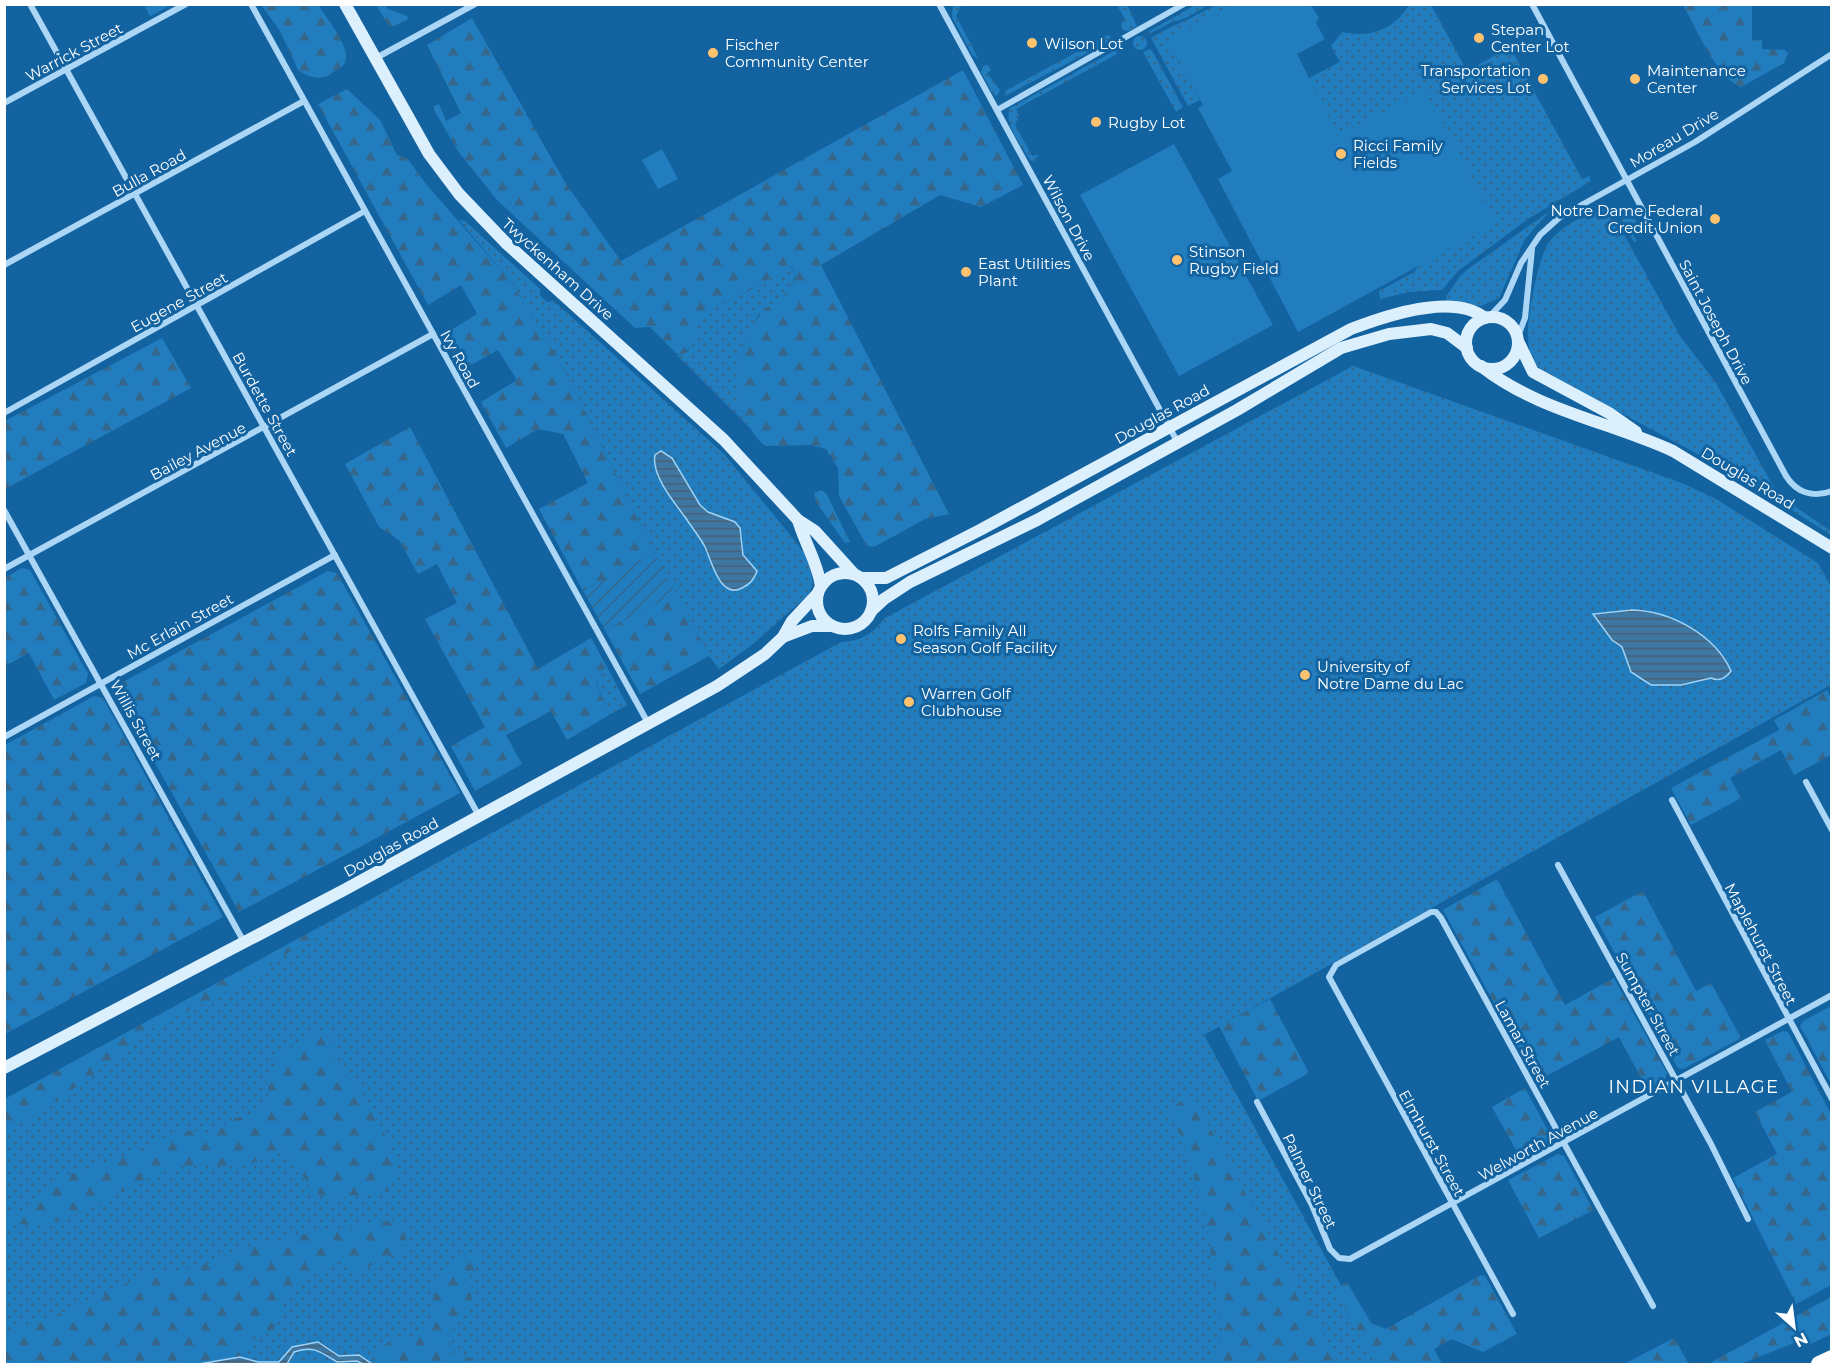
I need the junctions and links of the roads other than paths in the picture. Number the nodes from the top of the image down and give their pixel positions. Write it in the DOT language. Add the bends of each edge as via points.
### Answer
graph roads {
  1 [pos="30,4"];
  2 [pos="186,4"];
  3 [pos="251,4"];
  4 [pos="345,4"];
  5 [pos="475,4"];
  6 [pos="939,4"];
  7 [pos="1184,4"];
  8 [pos="1532,4"];
  9 [pos="1832,54"];
  10 [pos="376,58"];
  11 [pos="66,69"];
  12 [pos="304,101"];
  13 [pos="4,103"];
  14 [pos="997,110"];
  15 [pos="1626,180"];
  16 [pos="136,194"];
  17 [pos="365,211"];
  18 [pos="1533,246"];
  19 [pos="4,265"];
  20 [pos="196,306"];
  21 [pos="1487,317"];
  22 [pos="433,334"];
  23 [pos="1518,339"];
  24 [pos="1467,348"];
  25 [pos="1481,366"];
  26 [pos="4,413"];
  27 [pos="1169,427"];
  28 [pos="265,428"];
  29 [pos="1647,439"];
  30 [pos="1178,443"];
  31 [pos="1832,491"];
  32 [pos="4,510"];
  33 [pos="798,520"];
  34 [pos="1832,548"];
  35 [pos="30,555"];
  36 [pos="335,555"];
  37 [pos="4,569"];
  38 [pos="857,576"];
  39 [pos="820,590"];
  40 [pos="871,611"];
  41 [pos="832,626"];
  42 [pos="783,637"];
  43 [pos="102,682"];
  44 [pos="648,724"];
  45 [pos="4,736"];
  46 [pos="1806,782"];
  47 [pos="1672,800"];
  48 [pos="479,816"];
  49 [pos="1832,830"];
  50 [pos="1558,866"];
  51 [pos="244,942"];
  52 [pos="1331,982"];
  53 [pos="1832,995"];
  54 [pos="1788,1019"];
  55 [pos="4,1068"];
  56 [pos="1677,1081"];
  57 [pos="1832,1099"];
  58 [pos="1257,1102"];
  59 [pos="1563,1143"];
  60 [pos="1452,1205"];
  61 [pos="1748,1219"];
  62 [pos="1350,1259"];
  63 [pos="1653,1306"];
  64 [pos="1513,1314"];
  65 [pos="1832,1358"];
  66 [pos="1819,1365"];
  1 -- 11 [label="street, Burdette Street"];
  2 -- 11 [label="street, Warrick Street"];
  3 -- 12 [label="street, Ivy Road"];
  4 -- 10 [label="street, Twyckenham Drive"];
  5 -- 10 [label="street"];
  6 -- 14 [label="street, Wilson Drive"];
  7 -- 14 [label="street"];
  8 -- 15 [label="street, Saint Joseph Drive"];
  9 -- 15 [label="street, Moreau Drive" via="1695,142"];
  10 -- 33 [label="street, Twyckenham Drive" via="429,154 482,220 724,440"];
  11 -- 13 [label="street, Warrick Street"];
  11 -- 16 [label="street, Burdette Street"];
  12 -- 16 [label="street, Bulla Road"];
  12 -- 17 [label="street, Ivy Road"];
  14 -- 27 [label="street, Wilson Drive"];
  15 -- 18 [label="street, Moreau Drive" via="1560,217"];
  15 -- 31 [label="street, Saint Joseph Drive" via="1790,482 1810,494"];
  16 -- 19 [label="street, Bulla Road"];
  16 -- 20 [label="street, Burdette Street"];
  17 -- 20 [label="street, Eugene Street"];
  17 -- 22 [label="street, Ivy Road"];
  18 -- 21 [label="street, Moreau Drive" via="1505,300"];
  18 -- 23 [label="street" via="1525,318"];
  20 -- 26 [label="street, Eugene Street"];
  20 -- 28 [label="street, Burdette Street"];
  21 -- 23 [label="street" via="1510,324"];
  21 -- 24 [label="street" via="1472,326"];
  21 -- 27 [label="street, Douglas Road" via="1444,307 1413,309 1379,318 1322,343"];
  22 -- 28 [label="street, Bailey Avenue"];
  22 -- 44 [label="street, Ivy Road"];
  23 -- 25 [label="street" via="1517,350 1507,364 1489,369"];
  23 -- 29 [label="street, Douglas Road" via="1533,372"];
  24 -- 25 [label="street" via="1474,362"];
  24 -- 30 [label="street" via="1447,333 1431,329 1389,333 1360,341"];
  25 -- 29 [label="street, Douglas Road" via="1517,389 1603,426"];
  27 -- 30 [label="street, Wilson Drive"];
  27 -- 38 [label="street, Douglas Road" via="886,578"];
  28 -- 35 [label="street, Bailey Avenue"];
  28 -- 36 [label="street, Burdette Street"];
  29 -- 34 [label="street, Douglas Road" via="1730,483"];
  30 -- 40 [label="street" via="1037,520 910,582"];
  32 -- 35 [label="street, Willis Street"];
  33 -- 38 [label="street, Twyckenham Drive" via="815,531"];
  33 -- 39 [label="street, Twyckenham Drive" via="803,540 817,562"];
  35 -- 37 [label="street, Bailey Avenue"];
  35 -- 43 [label="street, Willis Street"];
  36 -- 43 [label="street, Mc Erlain Street"];
  36 -- 48 [label="street, Burdette Street"];
  38 -- 39 [label="street" via="836,575"];
  38 -- 40 [label="street" via="872,593"];
  39 -- 41 [label="street" via="818,608"];
  39 -- 42 [label="street, Douglas Road"];
  40 -- 41 [label="street" via="851,628"];
  41 -- 42 [label="street, Douglas Road" via="812,626"];
  42 -- 44 [label="street, Douglas Road" via="742,671"];
  43 -- 45 [label="street, Mc Erlain Street"];
  43 -- 51 [label="street, Willis Street"];
  44 -- 48 [label="street, Douglas Road"];
  46 -- 49 [label="street"];
  47 -- 54 [label="street, Maplehurst Street"];
  48 -- 51 [label="street, Douglas Road"];
  50 -- 56 [label="street, Sumpter Street"];
  51 -- 55 [label="street, Douglas Road"];
  52 -- 59 [label="street, Lamar Street" via="1330,970 1336,965 1436,912"];
  52 -- 60 [label="street, Elmhurst Street"];
  53 -- 54 [label="street, Welworth Avenue"];
  54 -- 56 [label="street, Welworth Avenue"];
  54 -- 57 [label="street, Maplehurst Street"];
  56 -- 59 [label="street, Welworth Avenue"];
  56 -- 61 [label="street, Sumpter Street"];
  58 -- 62 [label="street, Palmer Street" via="1312,1205 1330,1249 1339,1258"];
  59 -- 60 [label="street, Welworth Avenue"];
  59 -- 63 [label="street, Lamar Street"];
  60 -- 62 [label="street, Welworth Avenue"];
  60 -- 64 [label="street, Elmhurst Street"];
  65 -- 66 [label="highway"];
}
